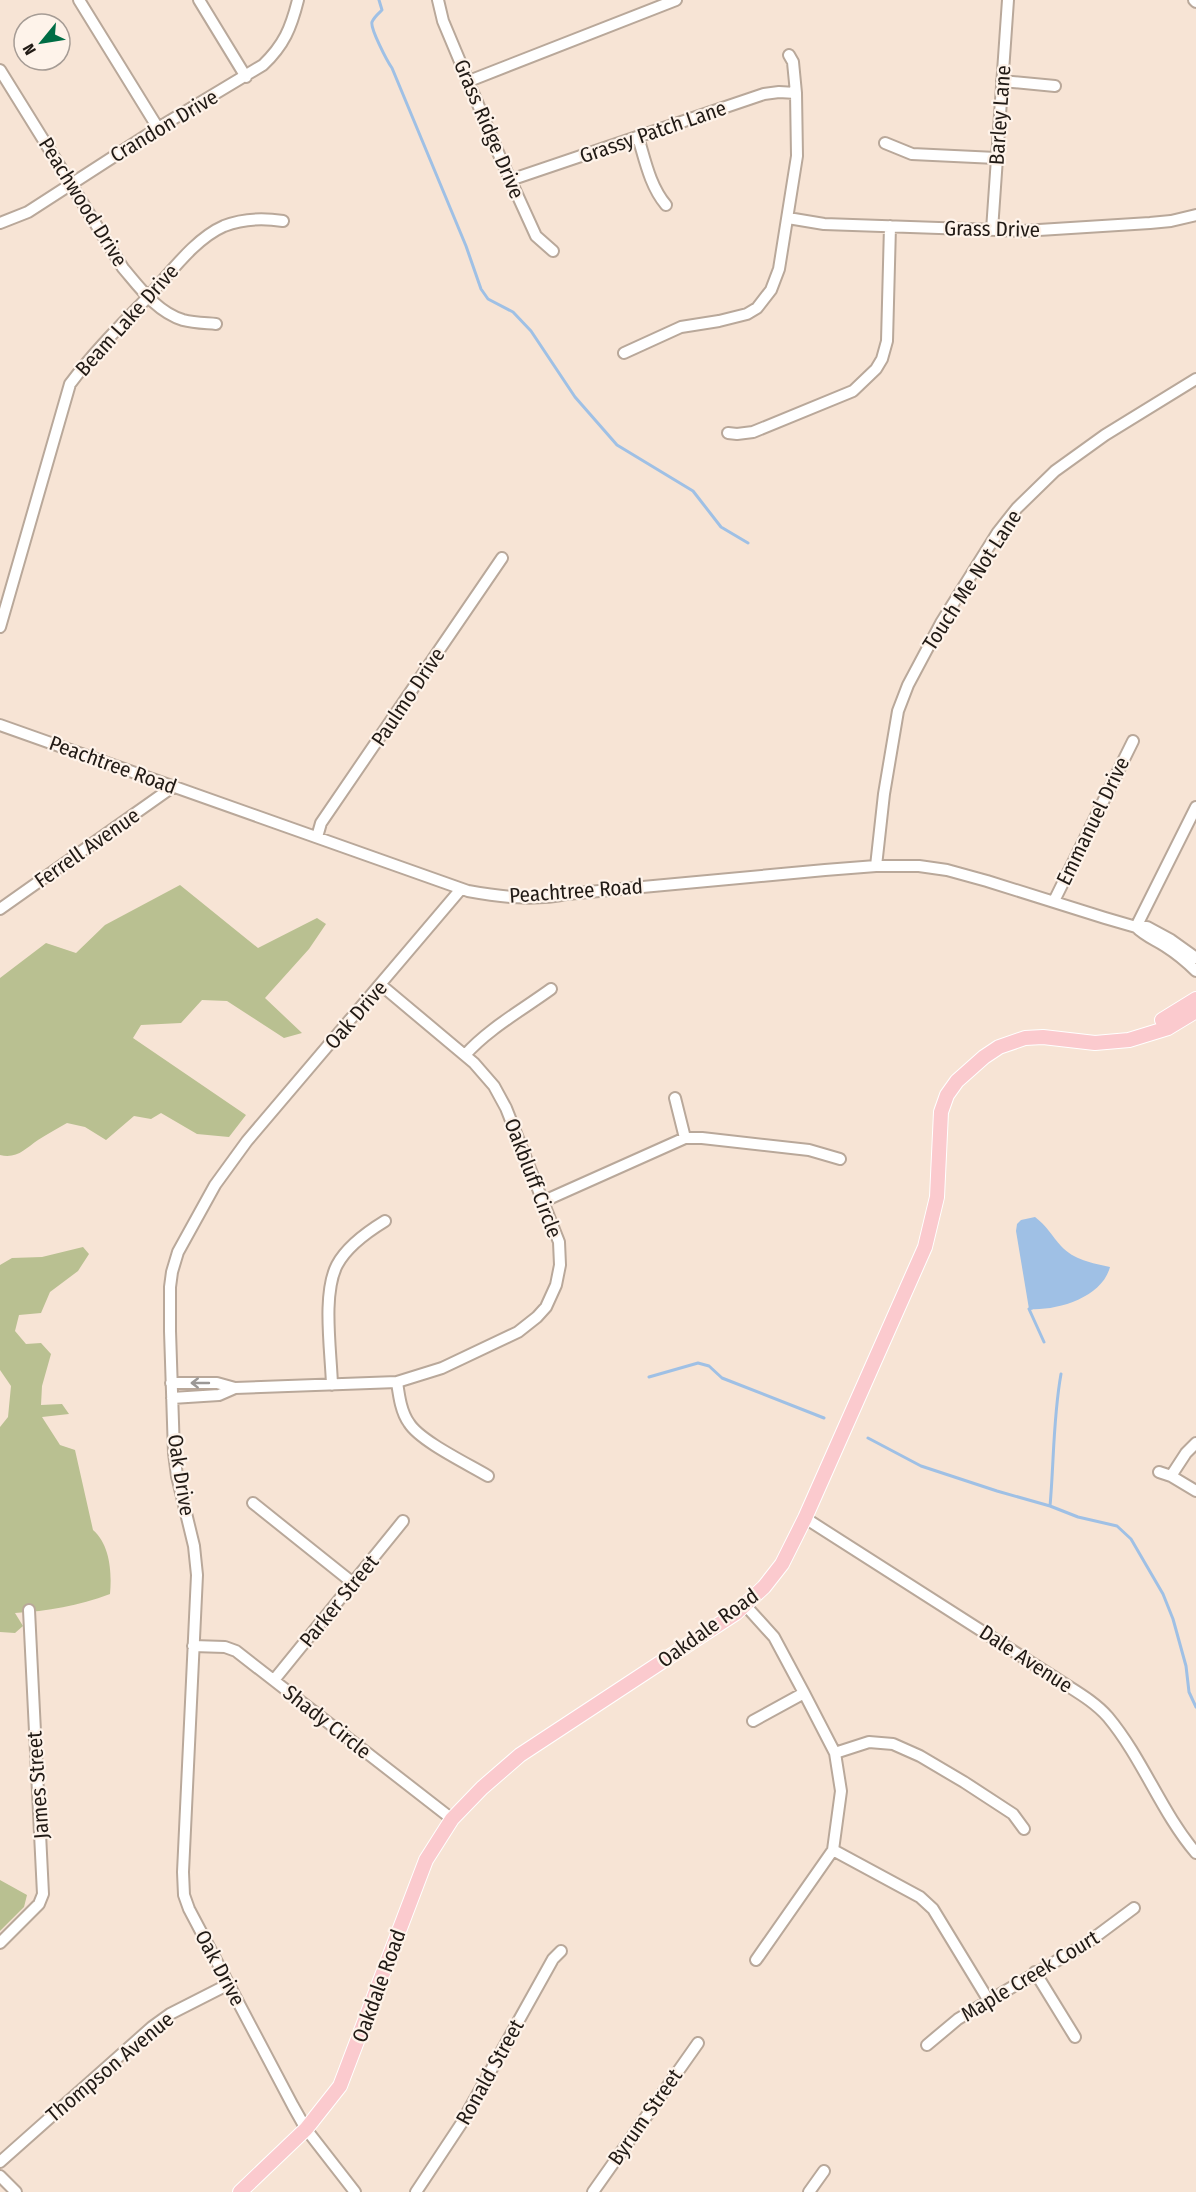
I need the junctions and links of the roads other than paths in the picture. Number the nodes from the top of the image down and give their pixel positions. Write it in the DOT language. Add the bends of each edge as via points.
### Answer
graph roads {
  1 [pos="79,0"];
  2 [pos="200,0"];
  3 [pos="298,0"];
  4 [pos="438,0"];
  5 [pos="676,0"];
  6 [pos="1008,0"];
  7 [pos="789,55"];
  8 [pos="0,70"];
  9 [pos="246,76"];
  10 [pos="469,81"];
  11 [pos="1002,81"];
  12 [pos="1055,86"];
  13 [pos="796,93"];
  14 [pos="158,128"];
  15 [pos="638,137"];
  16 [pos="885,143"];
  17 [pos="996,158"];
  18 [pos="510,180"];
  19 [pos="72,183"];
  20 [pos="666,205"];
  21 [pos="1196,215"];
  22 [pos="788,218"];
  23 [pos="283,221"];
  24 [pos="0,223"];
  25 [pos="890,226"];
  26 [pos="992,230"];
  27 [pos="553,251"];
  28 [pos="148,297"];
  29 [pos="216,324"];
  30 [pos="624,353"];
  31 [pos="1196,379"];
  32 [pos="728,433"];
  33 [pos="501,558"];
  34 [pos="0,627"];
  35 [pos="0,725"];
  36 [pos="1133,741"];
  37 [pos="174,786"];
  38 [pos="1196,807"];
  39 [pos="317,837"];
  40 [pos="876,866"];
  41 [pos="461,889"];
  42 [pos="1054,901"];
  43 [pos="0,909"];
  44 [pos="1136,927"];
  45 [pos="1196,958"];
  46 [pos="1196,970"];
  47 [pos="381,985"];
  48 [pos="551,989"];
  49 [pos="1196,999"];
  50 [pos="1196,1011"];
  51 [pos="1153,1031"];
  52 [pos="465,1055"];
  53 [pos="675,1098"];
  54 [pos="685,1138"];
  55 [pos="840,1159"];
  56 [pos="544,1201"];
  57 [pos="385,1221"];
  58 [pos="397,1382"];
  59 [pos="171,1383"];
  60 [pos="332,1385"];
  61 [pos="235,1388"];
  62 [pos="172,1398"];
  63 [pos="1196,1443"];
  64 [pos="1160,1472"];
  65 [pos="488,1476"];
  66 [pos="1171,1476"];
  67 [pos="1196,1491"];
  68 [pos="253,1503"];
  69 [pos="805,1518"];
  70 [pos="403,1521"];
  71 [pos="353,1583"];
  72 [pos="745,1605"];
  73 [pos="29,1610"];
  74 [pos="193,1646"];
  75 [pos="274,1680"];
  76 [pos="804,1693"];
  77 [pos="753,1721"];
  78 [pos="835,1753"];
  79 [pos="452,1819"];
  80 [pos="1024,1829"];
  81 [pos="832,1850"];
  82 [pos="1196,1853"];
  83 [pos="1134,1908"];
  84 [pos="0,1943"];
  85 [pos="561,1951"];
  86 [pos="756,1960"];
  87 [pos="1035,1972"];
  88 [pos="229,1984"];
  89 [pos="989,2001"];
  90 [pos="1075,2037"];
  91 [pos="698,2043"];
  92 [pos="927,2045"];
  93 [pos="306,2129"];
  94 [pos="0,2162"];
  95 [pos="824,2171"];
  96 [pos="0,2176"];
  97 [pos="16,2192"];
  98 [pos="240,2192"];
  99 [pos="355,2192"];
  100 [pos="416,2192"];
  101 [pos="593,2192"];
  102 [pos="809,2192"];
  1 -- 14 [label="street"];
  2 -- 9 [label="street"];
  3 -- 9 [label="street, Crandon Drive" via="281,46"];
  4 -- 10 [label="street, Grass Ridge Drive"];
  5 -- 10 [label="street"];
  6 -- 11 [label="street, Barley Lane"];
  7 -- 13 [label="street"];
  8 -- 19 [label="street, Peachwood Drive"];
  9 -- 14 [label="street, Crandon Drive"];
  10 -- 18 [label="street, Grass Ridge Drive"];
  11 -- 12 [label="street"];
  11 -- 17 [label="street, Barley Lane"];
  13 -- 15 [label="street, Grassy Patch Lane" via="764,94"];
  13 -- 22 [label="street" via="797,156"];
  14 -- 19 [label="street, Crandon Drive"];
  15 -- 18 [label="street, Grassy Patch Lane"];
  15 -- 20 [label="street" via="652,182"];
  16 -- 17 [label="street" via="912,154"];
  17 -- 26 [label="street, Barley Lane"];
  18 -- 27 [label="street, Grass Ridge Drive" via="536,236"];
  19 -- 24 [label="street, Crandon Drive" via="28,212"];
  19 -- 28 [label="street, Peachwood Drive" via="123,268"];
  21 -- 26 [label="street, Grass Drive" via="1150,223"];
  22 -- 25 [label="street, Grass Drive" via="824,224"];
  22 -- 30 [label="street" via="776,280 757,308 735,318 681,327"];
  23 -- 28 [label="street, Beam Lake Drive" via="264,218 222,227 198,244"];
  25 -- 26 [label="street, Grass Drive"];
  25 -- 32 [label="street" via="887,341 876,369 840,397 753,432"];
  28 -- 29 [label="street, Peachwood Drive" via="186,321"];
  28 -- 34 [label="street, Beam Lake Drive" via="70,384"];
  31 -- 40 [label="street, Touch Me Not Lane" via="1055,471 998,532 941,623 898,711"];
  33 -- 39 [label="street, Paulmo Drive" via="321,824"];
  35 -- 37 [label="street, Peachtree Road"];
  36 -- 42 [label="street, Emmanuel Drive"];
  37 -- 39 [label="street, Peachtree Road"];
  37 -- 43 [label="street, Ferrell Avenue"];
  38 -- 44 [label="street"];
  39 -- 41 [label="street, Peachtree Road"];
  40 -- 41 [label="street, Peachtree Road" via="552,897 508,898"];
  40 -- 42 [label="street, Peachtree Road" via="912,865 947,870"];
  41 -- 47 [label="street, Oak Drive"];
  42 -- 44 [label="street, Peachtree Road"];
  44 -- 45 [label="street, Peachtree Road" via="1147,927"];
  44 -- 46 [label="street, Peachtree Road"];
  47 -- 52 [label="street, Oakbluff Circle"];
  47 -- 59 [label="street, Oak Drive" via="247,1142 215,1185 178,1252 172,1272"];
  48 -- 52 [label="street"];
  49 -- 51 [label="main road, Oakdale Road"];
  50 -- 51 [label="main road, Oakdale Road" via="1168,1028"];
  51 -- 69 [label="main road, Oakdale Road" via="1129,1040 1095,1043 1024,1038 992,1052 957,1081 941,1112 937,1197 925,1247"];
  52 -- 56 [label="street, Oakbluff Circle" via="500,1096"];
  53 -- 54 [label="street"];
  54 -- 55 [label="street" via="809,1150"];
  54 -- 56 [label="street"];
  56 -- 58 [label="street, Oakbluff Circle" via="559,1242 560,1265 546,1307 518,1332 442,1368"];
  57 -- 60 [label="street" via="350,1248 334,1274 329,1303"];
  58 -- 60 [label="street, Oakbluff Circle"];
  58 -- 65 [label="street" via="403,1412 411,1427"];
  61 -- 59 [label="street, Oakbluff Circle, one-way" via="217,1383"];
  59 -- 62 [label="street, Oak Drive"];
  60 -- 61 [label="street, Oakbluff Circle"];
  61 -- 62 [label="street, Oakbluff Circle" via="219,1395"];
  62 -- 74 [label="street, Oak Drive" via="176,1465 196,1560"];
  63 -- 66 [label="street"];
  64 -- 66 [label="street"];
  66 -- 67 [label="street"];
  68 -- 71 [label="street"];
  69 -- 72 [label="main road, Oakdale Road" via="782,1564"];
  69 -- 82 [label="street, Dale Avenue" via="1099,1708 1124,1739 1172,1822"];
  70 -- 71 [label="street, Parker Street"];
  71 -- 75 [label="street, Parker Street"];
  72 -- 76 [label="street" via="774,1637"];
  72 -- 79 [label="main road, Oakdale Road" via="520,1755"];
  73 -- 84 [label="street, James Street" via="44,1894"];
  74 -- 75 [label="street, Shady Circle" via="229,1648"];
  74 -- 88 [label="street, Oak Drive" via="183,1884 189,1909"];
  75 -- 79 [label="street, Shady Circle"];
  76 -- 77 [label="street"];
  76 -- 78 [label="street"];
  78 -- 80 [label="street" via="868,1742 893,1744 964,1782 1013,1814"];
  78 -- 81 [label="street" via="841,1791"];
  79 -- 93 [label="main road, Oakdale Road" via="426,1860 340,2086"];
  81 -- 86 [label="street"];
  81 -- 89 [label="street" via="920,1897 933,1909"];
  83 -- 87 [label="street, Maple Creek Court" via="1088,1943"];
  85 -- 100 [label="street, Ronald Street" via="461,2124"];
  87 -- 89 [label="street, Maple Creek Court"];
  87 -- 90 [label="street"];
  88 -- 93 [label="street, Oak Drive"];
  88 -- 94 [label="street, Thompson Avenue" via="152,2027"];
  89 -- 92 [label="street, Maple Creek Court" via="958,2019"];
  91 -- 101 [label="street, Byrum Street"];
  93 -- 98 [label="main road, Oakdale Road"];
  93 -- 99 [label="street, Oak Drive"];
  95 -- 102 [label="street"];
  96 -- 97 [label="street"];
}
